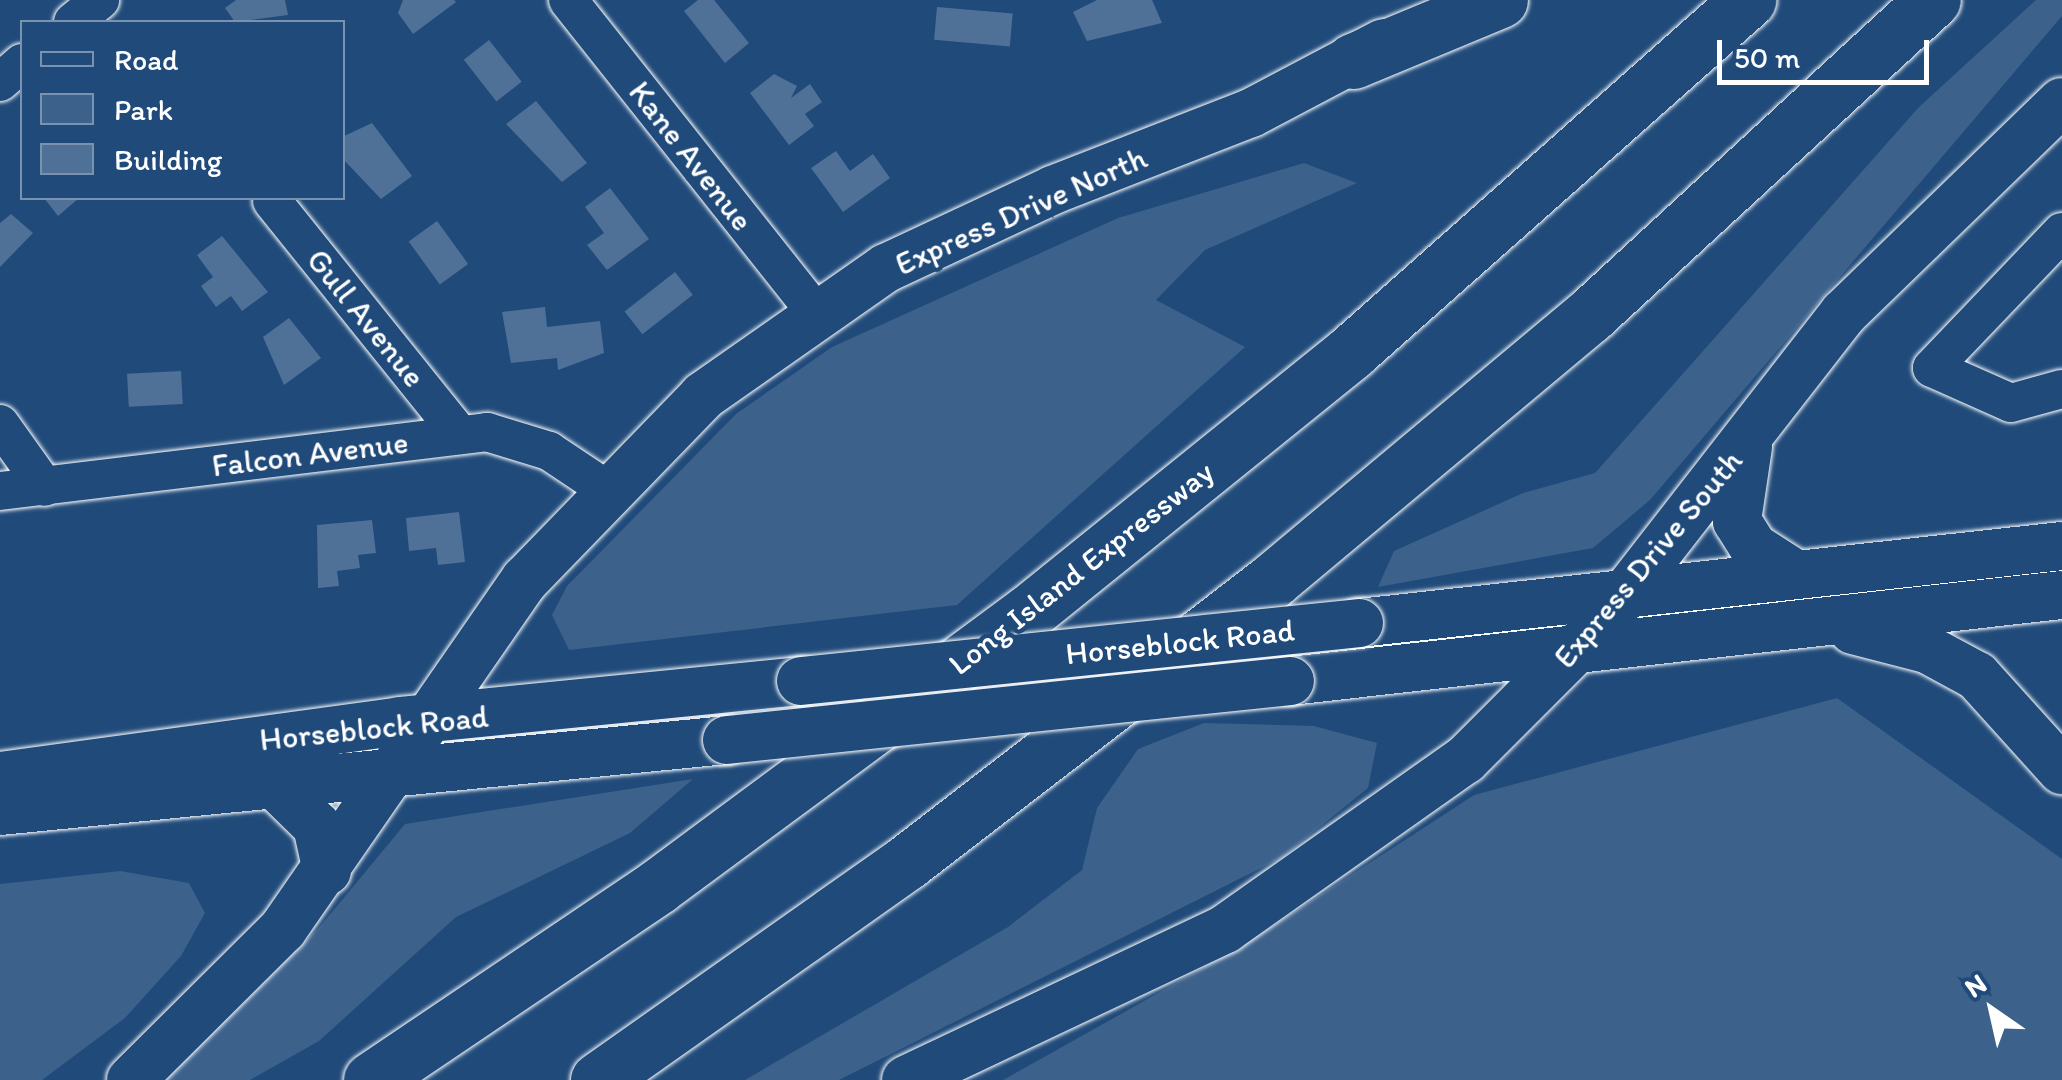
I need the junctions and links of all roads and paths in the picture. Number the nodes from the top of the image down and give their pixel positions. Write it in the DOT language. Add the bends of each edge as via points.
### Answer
graph roads {
  1 [pos="100,0"];
  2 [pos="568,0"];
  3 [pos="1457,0"];
  4 [pos="1500,0"];
  5 [pos="1748,0"];
  6 [pos="1933,0"];
  7 [pos="75,20"];
  8 [pos="1353,61"];
  9 [pos="20,65"];
  10 [pos="0,82"];
  11 [pos="2052,121"];
  12 [pos="272,201"];
  13 [pos="2062,232"];
  14 [pos="815,312"];
  15 [pos="2062,389"];
  16 [pos="0,424"];
  17 [pos="1752,433"];
  18 [pos="460,435"];
  19 [pos="46,487"];
  20 [pos="606,489"];
  21 [pos="0,492"];
  22 [pos="2057,546"];
  23 [pos="1795,574"];
  24 [pos="1626,594"];
  25 [pos="2062,595"];
  26 [pos="1820,622"];
  27 [pos="1581,647"];
  28 [pos="431,720"];
  29 [pos="2062,770"];
  30 [pos="397,771"];
  31 [pos="0,776"];
  32 [pos="276,786"];
  33 [pos="0,812"];
  34 [pos="328,871"];
  35 [pos="131,1080"];
  36 [pos="371,1080"];
  37 [pos="598,1080"];
  38 [pos="906,1080"];
  1 -- 7 [label="street"];
  2 -- 14 [label="street, Kane Avenue"];
  3 -- 8 [label="main road, Express Drive North"];
  4 -- 8 [label="highway"];
  5 -- 36 [label="highway, Long Island Expressway" via="1352,352 1030,612 656,887"];
  6 -- 37 [label="highway" via="1603,303 1274,580 908,862"];
  8 -- 14 [label="main road, Express Drive North" via="1251,113 962,230"];
  9 -- 10 [label="street"];
  11 -- 17 [label="main road, Express Drive South" via="1844,313"];
  12 -- 18 [label="street, Gull Avenue"];
  13 -- 15 [label="street" via="1932,368 2011,403"];
  14 -- 20 [label="main road, Express Drive North" via="703,396"];
  16 -- 19 [label="street"];
  17 -- 23 [label="main road" via="1737,521 1753,546"];
  17 -- 24 [label="main road, Express Drive South"];
  18 -- 19 [label="street, Falcon Avenue"];
  18 -- 20 [label="street, Falcon Avenue" via="519,437"];
  19 -- 21 [label="street, Falcon Avenue"];
  20 -- 28 [label="main road, Express Drive North" via="525,580"];
  22 -- 23 [label="main road, Horseblock Road"];
  23 -- 24 [label="main road, Horseblock Road"];
  24 -- 27 [label="main road, Express Drive South"];
  24 -- 28 [label="main road, Horseblock Road, bridge"];
  25 -- 26 [label="main road, Horseblock Road"];
  26 -- 27 [label="main road, Horseblock Road"];
  26 -- 29 [label="main road" via="1956,662 2015,709"];
  27 -- 30 [label="main road, Horseblock Road, bridge"];
  27 -- 38 [label="main road, Express Drive South" via="1442,780 1286,892 1142,971"];
  28 -- 30 [label="main road, Express Drive North"];
  28 -- 31 [label="main road, Horseblock Road"];
  30 -- 32 [label="main road, Horseblock Road"];
  30 -- 34 [label="main road, Express Drive North"];
  32 -- 33 [label="main road, Horseblock Road"];
  32 -- 34 [label="main road" via="317,826"];
  34 -- 35 [label="main road, Express Drive North" via="228,991"];
}
